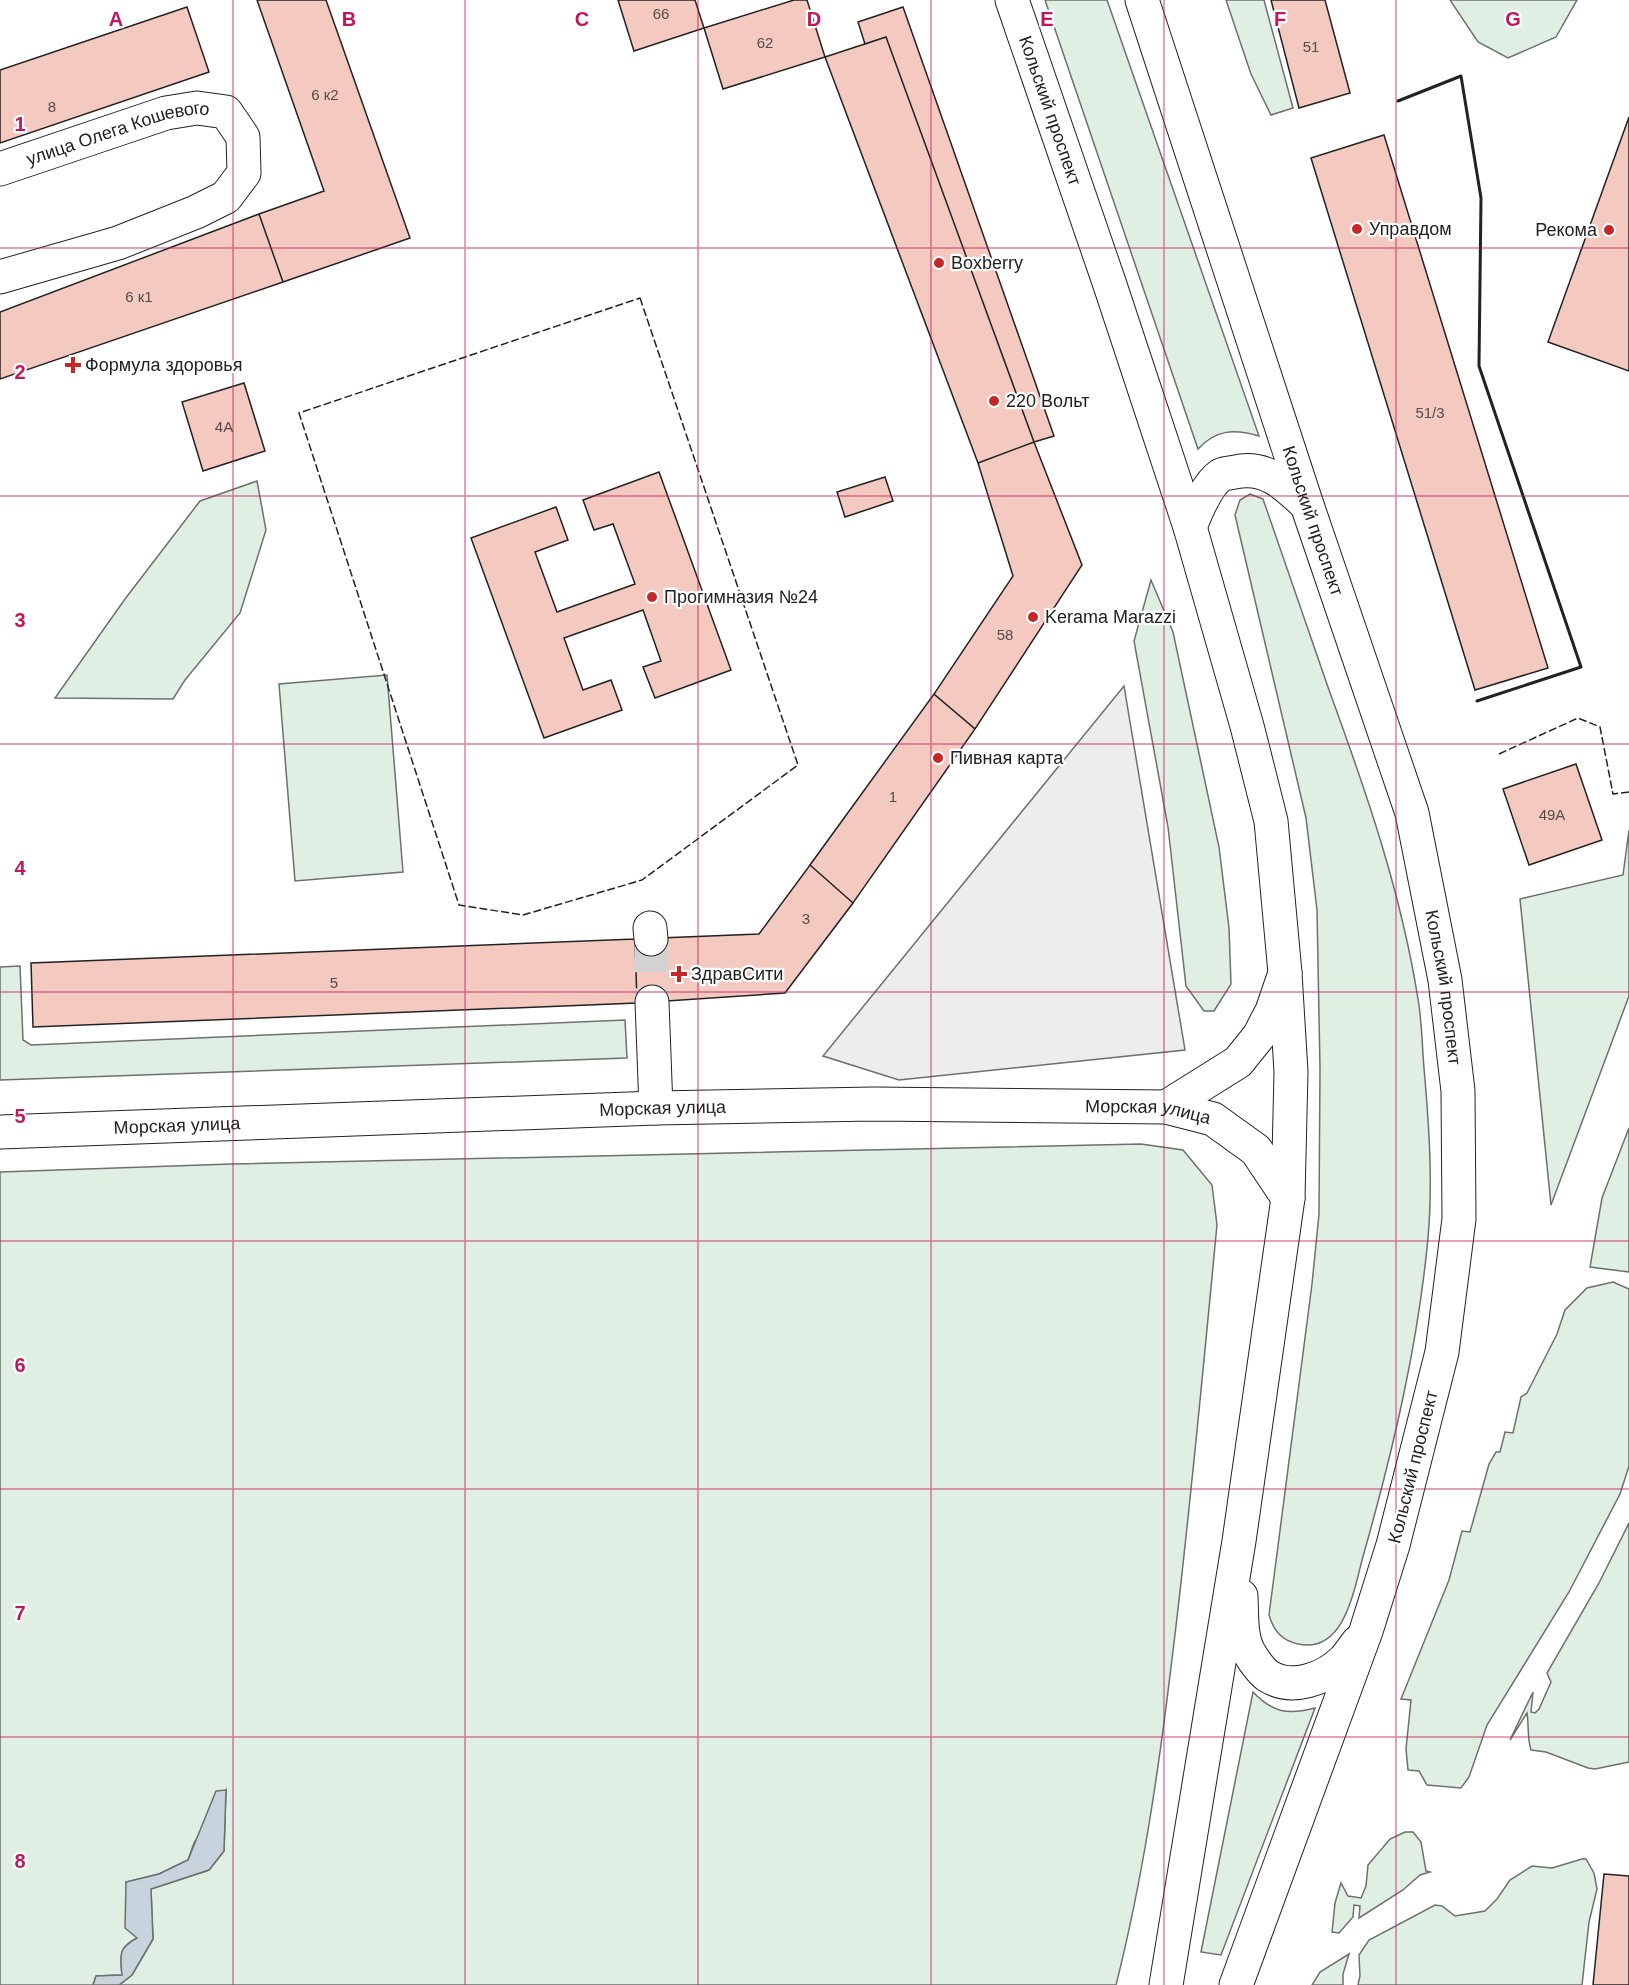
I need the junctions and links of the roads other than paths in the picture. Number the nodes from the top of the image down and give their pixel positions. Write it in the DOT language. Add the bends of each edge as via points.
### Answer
graph roads {
  1 [pos="1012,0"];
  2 [pos="1142,0"];
  3 [pos="0,169"];
  4 [pos="0,277"];
  5 [pos="1307,505"];
  6 [pos="1190,527"];
  7 [pos="1285,973"];
  8 [pos="652,1002"];
  9 [pos="1166,1107"];
  10 [pos="656,1108"];
  11 [pos="0,1132"];
  12 [pos="1288,1198"];
  13 [pos="1239,1541"];
  14 [pos="1366,1631"];
  15 [pos="1166,1985"];
  16 [pos="1236,1985"];
  1 -- 6 [label="main road, Кольский проспект"];
  2 -- 5 [label="main road, Кольский проспект"];
  3 -- 4 [label="main road, улица Олега Кошевого" via="166,113 197,108 226,112 243,137 243,173 226,197 118,243"];
  5 -- 6 [label="main road" via="1286,484 1266,473 1247,469 1221,475 1202,497"];
  5 -- 14 [label="main road, Кольский проспект" via="1412,813 1445,980 1458,1091 1459,1220 1442,1352 1393,1545"];
  6 -- 7 [label="main road, Кольский проспект" via="1271,821"];
  7 -- 9 [label="main road" via="1259,1036 1238,1062"];
  7 -- 12 [label="main road, Кольский проспект" via="1291,1072"];
  8 -- 10 [label="main road"];
  9 -- 10 [label="main road, Морская улица" via="874,1104"];
  9 -- 12 [label="main road, Морская улица" via="1213,1119 1256,1150"];
  10 -- 11 [label="main road, Морская улица"];
  12 -- 13 [label="main road, Кольский проспект"];
  13 -- 14 [label="main road" via="1242,1627 1249,1654 1267,1676 1302,1683 1324,1674 1343,1661"];
  13 -- 15 [label="main road, Кольский проспект"];
  14 -- 16 [label="main road, Кольский проспект"];
}
